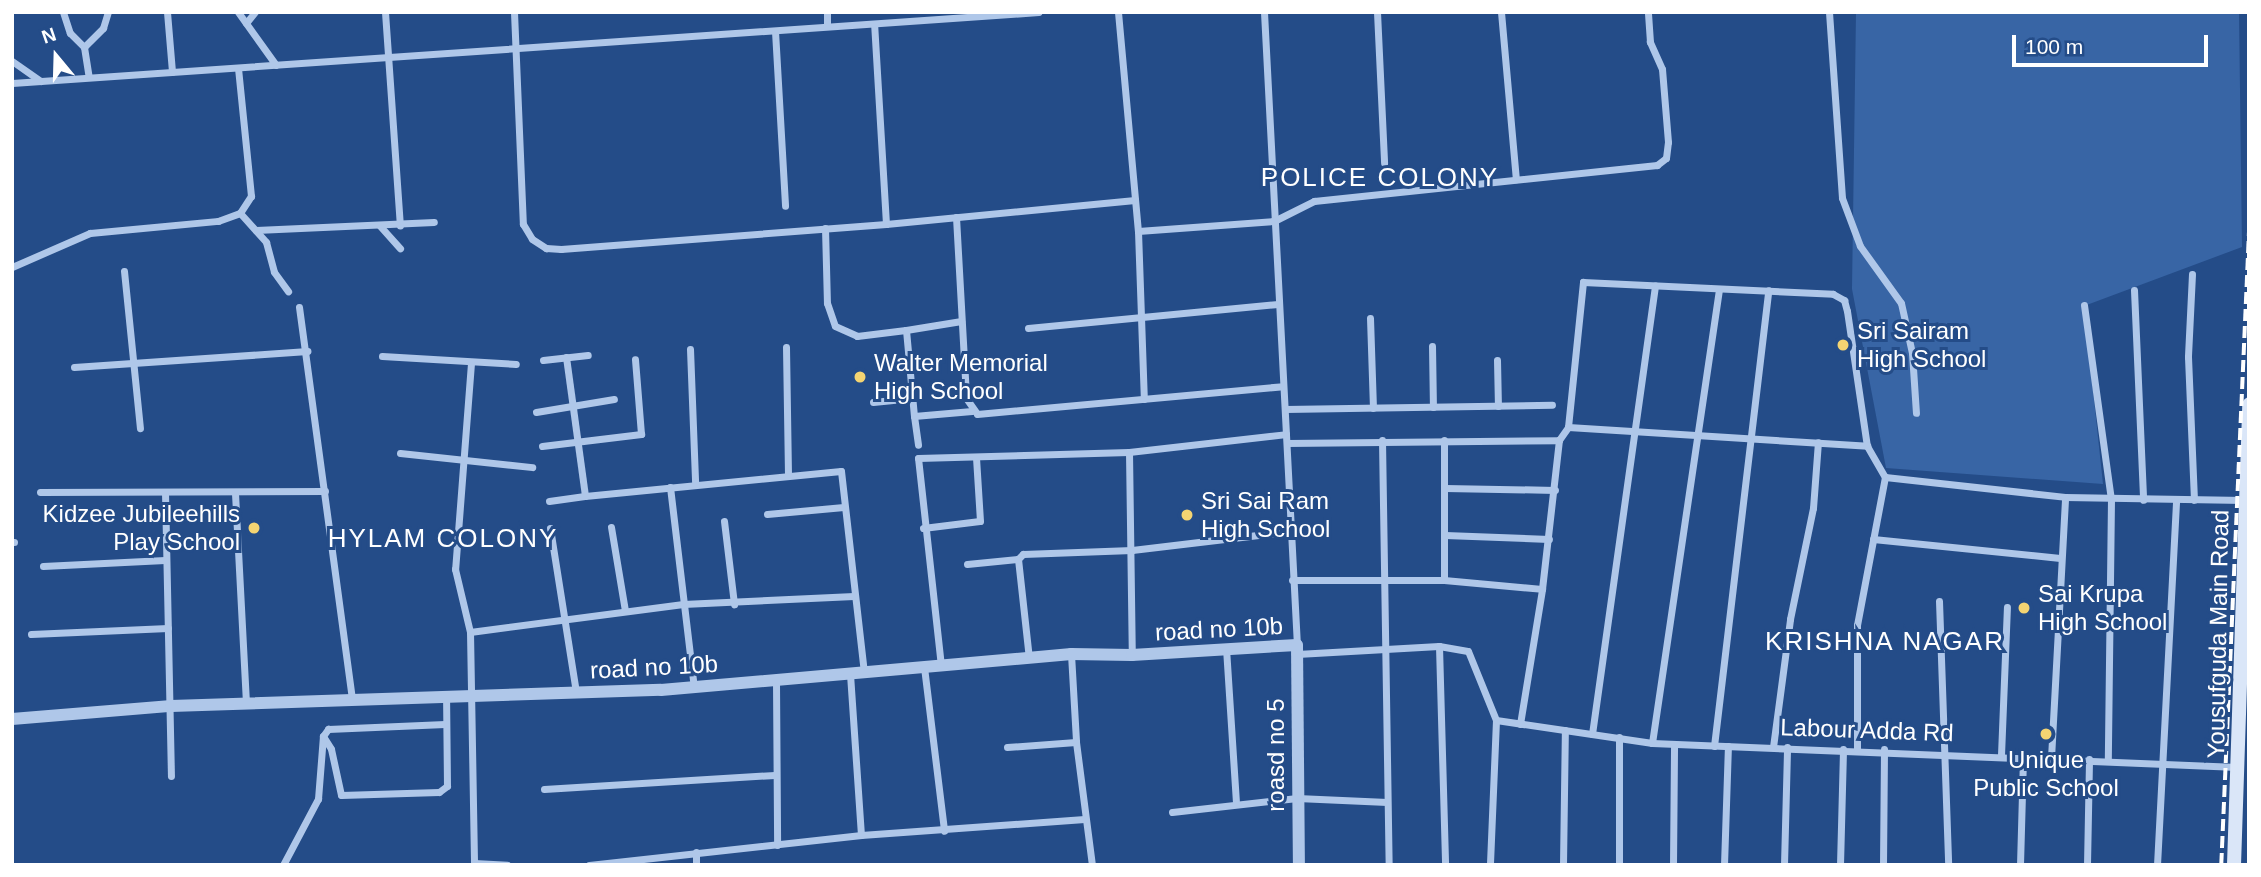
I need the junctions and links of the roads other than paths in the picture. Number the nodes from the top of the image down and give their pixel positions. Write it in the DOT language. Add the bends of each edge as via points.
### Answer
graph roads {
  1 [pos="63,12"];
  2 [pos="108,12"];
  3 [pos="167,12"];
  4 [pos="238,12"];
  5 [pos="255,12"];
  6 [pos="385,12"];
  7 [pos="514,12"];
  8 [pos="827,12"];
  9 [pos="1039,12"];
  10 [pos="1118,12"];
  11 [pos="1264,12"];
  12 [pos="1377,12"];
  13 [pos="1501,12"];
  14 [pos="1648,12"];
  15 [pos="1829,12"];
  16 [pos="1022,13"];
  17 [pos="246,23"];
  18 [pos="874,24"];
  19 [pos="827,26"];
  20 [pos="775,31"];
  21 [pos="84,47"];
  22 [pos="517,51"];
  23 [pos="389,59"];
  24 [pos="12,61"];
  25 [pos="276,65"];
  26 [pos="238,68"];
  27 [pos="172,72"];
  28 [pos="89,77"];
  29 [pos="41,81"];
  30 [pos="12,83"];
  31 [pos="1384,163"];
  32 [pos="1516,179"];
  33 [pos="1135,200"];
  34 [pos="785,206"];
  35 [pos="240,213"];
  36 [pos="956,217"];
  37 [pos="1274,221"];
  38 [pos="434,222"];
  39 [pos="886,224"];
  40 [pos="400,225"];
  41 [pos="380,226"];
  42 [pos="825,228"];
  43 [pos="256,230"];
  44 [pos="1138,231"];
  45 [pos="400,248"];
  46 [pos="12,267"];
  47 [pos="124,271"];
  48 [pos="2192,274"];
  49 [pos="1654,285"];
  50 [pos="1719,289"];
  51 [pos="288,290"];
  52 [pos="1768,290"];
  53 [pos="2134,290"];
  54 [pos="1278,304"];
  55 [pos="2084,305"];
  56 [pos="299,307"];
  57 [pos="1141,318"];
  58 [pos="1370,318"];
  59 [pos="961,321"];
  60 [pos="1028,328"];
  61 [pos="906,330"];
  62 [pos="1432,346"];
  63 [pos="786,347"];
  64 [pos="690,349"];
  65 [pos="307,351"];
  66 [pos="588,355"];
  67 [pos="382,356"];
  68 [pos="566,357"];
  69 [pos="635,359"];
  70 [pos="543,360"];
  71 [pos="1497,360"];
  72 [pos="133,363"];
  73 [pos="471,363"];
  74 [pos="516,364"];
  75 [pos="74,367"];
  76 [pos="1283,386"];
  77 [pos="913,398"];
  78 [pos="1144,398"];
  79 [pos="614,399"];
  80 [pos="873,402"];
  81 [pos="2249,404"];
  82 [pos="1552,405"];
  83 [pos="573,406"];
  84 [pos="1498,406"];
  85 [pos="1433,407"];
  86 [pos="1373,408"];
  87 [pos="1284,409"];
  88 [pos="972,411"];
  89 [pos="536,412"];
  90 [pos="1916,413"];
  91 [pos="914,416"];
  92 [pos="1568,427"];
  93 [pos="140,428"];
  94 [pos="1634,429"];
  95 [pos="1697,432"];
  96 [pos="1287,438"];
  97 [pos="1752,439"];
  98 [pos="1382,440"];
  99 [pos="1444,440"];
  100 [pos="1559,440"];
  101 [pos="579,442"];
  102 [pos="1818,442"];
  103 [pos="918,445"];
  104 [pos="541,446"];
  105 [pos="1867,446"];
  106 [pos="1129,452"];
  107 [pos="400,453"];
  108 [pos="976,457"];
  109 [pos="463,461"];
  110 [pos="532,467"];
  111 [pos="788,475"];
  112 [pos="1885,477"];
  113 [pos="695,482"];
  114 [pos="670,487"];
  115 [pos="1445,488"];
  116 [pos="1555,490"];
  117 [pos="326,491"];
  118 [pos="40,492"];
  119 [pos="165,492"];
  120 [pos="235,493"];
  121 [pos="585,495"];
  122 [pos="2064,497"];
  123 [pos="2111,499"];
  124 [pos="550,500"];
  125 [pos="2143,500"];
  126 [pos="2176,500"];
  127 [pos="2194,500"];
  128 [pos="2244,500"];
  129 [pos="844,507"];
  130 [pos="767,514"];
  131 [pos="724,521"];
  132 [pos="611,527"];
  133 [pos="550,528"];
  134 [pos="923,528"];
  135 [pos="1291,531"];
  136 [pos="1446,534"];
  137 [pos="1549,539"];
  138 [pos="1873,539"];
  139 [pos="1132,550"];
  140 [pos="2060,558"];
  141 [pos="1018,559"];
  142 [pos="165,560"];
  143 [pos="967,564"];
  144 [pos="43,566"];
  145 [pos="1385,579"];
  146 [pos="1292,580"];
  147 [pos="1444,580"];
  148 [pos="1542,589"];
  149 [pos="854,596"];
  150 [pos="1939,601"];
  151 [pos="683,604"];
  152 [pos="734,604"];
  153 [pos="2007,607"];
  154 [pos="625,611"];
  155 [pos="565,620"];
  156 [pos="168,628"];
  157 [pos="470,632"];
  158 [pos="31,634"];
  159 [pos="1438,646"];
  160 [pos="1226,648"];
  161 [pos="1384,648"];
  162 [pos="1297,650"];
  163 [pos="1071,654"];
  164 [pos="1132,655"];
  165 [pos="1029,658"];
  166 [pos="940,666"];
  167 [pos="924,667"];
  168 [pos="864,673"];
  169 [pos="850,674"];
  170 [pos="776,682"];
  171 [pos="694,688"];
  172 [pos="576,692"];
  173 [pos="446,696"];
  174 [pos="473,696"];
  175 [pos="352,699"];
  176 [pos="246,703"];
  177 [pos="171,706"];
  178 [pos="12,719"];
  179 [pos="1496,720"];
  180 [pos="445,723"];
  181 [pos="1520,724"];
  182 [pos="1565,730"];
  183 [pos="1592,734"];
  184 [pos="323,736"];
  185 [pos="1619,737"];
  186 [pos="1076,742"];
  187 [pos="1652,743"];
  188 [pos="1674,744"];
  189 [pos="1714,746"];
  190 [pos="1728,746"];
  191 [pos="1007,747"];
  192 [pos="1773,747"];
  193 [pos="1787,747"];
  194 [pos="1843,748"];
  195 [pos="1857,748"];
  196 [pos="1884,749"];
  197 [pos="1945,751"];
  198 [pos="2001,755"];
  199 [pos="2022,756"];
  200 [pos="2051,758"];
  201 [pos="2089,759"];
  202 [pos="2108,760"];
  203 [pos="2159,763"];
  204 [pos="2239,767"];
  205 [pos="775,775"];
  206 [pos="171,776"];
  207 [pos="544,789"];
  208 [pos="1297,798"];
  209 [pos="1236,802"];
  210 [pos="1387,802"];
  211 [pos="1172,812"];
  212 [pos="1084,819"];
  213 [pos="944,831"];
  214 [pos="861,835"];
  215 [pos="777,845"];
  216 [pos="696,852"];
  217 [pos="474,864"];
  218 [pos="283,865"];
  219 [pos="507,865"];
  220 [pos="589,865"];
  221 [pos="696,865"];
  222 [pos="1092,865"];
  223 [pos="1298,865"];
  224 [pos="1389,865"];
  225 [pos="1445,865"];
  226 [pos="1490,865"];
  227 [pos="1563,865"];
  228 [pos="1619,865"];
  229 [pos="1673,865"];
  230 [pos="1724,865"];
  231 [pos="1784,865"];
  232 [pos="1840,865"];
  233 [pos="1883,865"];
  234 [pos="1948,865"];
  235 [pos="2020,865"];
  236 [pos="2087,865"];
  237 [pos="2157,865"];
  238 [pos="2234,865"];
  1 -- 21 [label="street" via="70,33"];
  2 -- 21 [label="street" via="103,28"];
  3 -- 27 [label="street"];
  4 -- 17 [label="street"];
  5 -- 17 [label="street"];
  6 -- 23 [label="street"];
  7 -- 22 [label="street"];
  8 -- 19 [label="street"];
  9 -- 16 [label="street"];
  10 -- 33 [label="street"];
  11 -- 37 [label="street"];
  12 -- 31 [label="street"];
  13 -- 32 [label="street"];
  14 -- 32 [label="street" via="1650,42 1662,69 1668,142 1664,160 1642,169"];
  15 -- 90 [label="street" via="1842,198 1860,246 1901,303 1912,353"];
  16 -- 18 [label="street"];
  17 -- 25 [label="street"];
  18 -- 19 [label="street"];
  18 -- 39 [label="street"];
  19 -- 20 [label="street"];
  20 -- 22 [label="street"];
  20 -- 34 [label="street"];
  21 -- 28 [label="street"];
  22 -- 23 [label="street"];
  22 -- 42 [label="street" via="520,206 527,231 546,248"];
  23 -- 25 [label="street"];
  23 -- 40 [label="street"];
  24 -- 29 [label="street"];
  25 -- 26 [label="street"];
  26 -- 27 [label="street"];
  26 -- 35 [label="street" via="251,196"];
  27 -- 28 [label="street"];
  28 -- 29 [label="street"];
  29 -- 30 [label="street"];
  32 -- 37 [label="street" via="1303,203"];
  33 -- 36 [label="street"];
  33 -- 44 [label="street"];
  35 -- 43 [label="street"];
  35 -- 46 [label="street" via="218,221 90,233"];
  36 -- 39 [label="street"];
  36 -- 59 [label="street"];
  37 -- 44 [label="street"];
  37 -- 54 [label="street"];
  38 -- 40 [label="street"];
  39 -- 42 [label="street"];
  40 -- 41 [label="street"];
  41 -- 43 [label="street"];
  41 -- 45 [label="street"];
  42 -- 61 [label="street" via="827,303 835,326 857,336"];
  43 -- 51 [label="street" via="266,242 274,272"];
  44 -- 57 [label="street"];
  47 -- 72 [label="street"];
  48 -- 127 [label="street" via="2188,357"];
  49 -- 50 [label="street"];
  49 -- 92 [label="street" via="1583,282"];
  49 -- 94 [label="street"];
  50 -- 52 [label="street"];
  50 -- 95 [label="street"];
  52 -- 97 [label="street"];
  52 -- 105 [label="street" via="1833,294 1844,300"];
  53 -- 125 [label="street"];
  54 -- 57 [label="street"];
  54 -- 76 [label="street"];
  55 -- 123 [label="street"];
  56 -- 65 [label="street"];
  57 -- 60 [label="street"];
  57 -- 78 [label="street"];
  58 -- 86 [label="street"];
  59 -- 61 [label="street"];
  59 -- 88 [label="street" via="966,398"];
  61 -- 77 [label="street"];
  62 -- 85 [label="street"];
  63 -- 111 [label="street"];
  64 -- 113 [label="street"];
  65 -- 72 [label="street"];
  65 -- 117 [label="street"];
  66 -- 68 [label="street"];
  67 -- 73 [label="street"];
  68 -- 70 [label="street"];
  68 -- 83 [label="street"];
  69 -- 101 [label="street" via="642,434"];
  71 -- 84 [label="street"];
  72 -- 75 [label="street"];
  72 -- 93 [label="street"];
  73 -- 74 [label="street"];
  73 -- 109 [label="street"];
  76 -- 78 [label="street"];
  76 -- 87 [label="street"];
  77 -- 80 [label="street"];
  77 -- 91 [label="street"];
  78 -- 88 [label="street" via="985,416"];
  79 -- 83 [label="street"];
  81 -- 128 [label="main road, Yousufguda Main Road"];
  82 -- 84 [label="street"];
  83 -- 89 [label="street"];
  83 -- 101 [label="street"];
  84 -- 85 [label="street"];
  85 -- 86 [label="street"];
  86 -- 87 [label="street"];
  87 -- 96 [label="street"];
  88 -- 91 [label="street"];
  91 -- 103 [label="street"];
  92 -- 94 [label="street"];
  92 -- 100 [label="street"];
  94 -- 95 [label="street"];
  94 -- 183 [label="street"];
  95 -- 97 [label="street"];
  95 -- 187 [label="street"];
  96 -- 98 [label="street"];
  96 -- 106 [label="street"];
  96 -- 135 [label="street"];
  97 -- 102 [label="street"];
  97 -- 189 [label="street"];
  98 -- 99 [label="street"];
  98 -- 145 [label="street"];
  99 -- 100 [label="street"];
  99 -- 115 [label="street"];
  100 -- 116 [label="street"];
  101 -- 104 [label="street"];
  101 -- 121 [label="street"];
  102 -- 105 [label="street"];
  102 -- 192 [label="street" via="1813,508 1790,619"];
  105 -- 112 [label="street"];
  106 -- 108 [label="street"];
  106 -- 139 [label="street"];
  107 -- 109 [label="street"];
  108 -- 134 [label="street" via="980,522"];
  108 -- 134 [label="street" via="918,458"];
  109 -- 110 [label="street"];
  109 -- 157 [label="street" via="455,569"];
  111 -- 113 [label="street"];
  111 -- 129 [label="street" via="841,471"];
  112 -- 122 [label="street"];
  112 -- 138 [label="street"];
  113 -- 114 [label="street"];
  114 -- 121 [label="street"];
  114 -- 151 [label="street"];
  115 -- 116 [label="street"];
  115 -- 136 [label="street"];
  116 -- 137 [label="street"];
  117 -- 120 [label="street"];
  117 -- 175 [label="street"];
  118 -- 119 [label="street"];
  119 -- 120 [label="street"];
  119 -- 142 [label="street"];
  120 -- 176 [label="street"];
  121 -- 124 [label="street"];
  122 -- 123 [label="street"];
  122 -- 140 [label="street"];
  123 -- 125 [label="street"];
  123 -- 202 [label="street"];
  125 -- 126 [label="street"];
  126 -- 127 [label="street"];
  126 -- 203 [label="street"];
  127 -- 128 [label="street"];
  128 -- 204 [label="main road, Yousufguda Main Road"];
  129 -- 130 [label="street"];
  129 -- 149 [label="street"];
  131 -- 152 [label="street"];
  132 -- 154 [label="street"];
  133 -- 155 [label="street"];
  134 -- 166 [label="street"];
  135 -- 139 [label="street"];
  135 -- 146 [label="street"];
  136 -- 137 [label="street"];
  136 -- 147 [label="street"];
  137 -- 148 [label="street"];
  138 -- 140 [label="street"];
  138 -- 195 [label="street" via="1856,632"];
  139 -- 141 [label="street" via="1023,554"];
  139 -- 164 [label="street"];
  140 -- 200 [label="street"];
  141 -- 143 [label="street"];
  141 -- 165 [label="street"];
  142 -- 144 [label="street"];
  142 -- 156 [label="street"];
  145 -- 146 [label="street"];
  145 -- 147 [label="street"];
  145 -- 161 [label="street"];
  146 -- 162 [label="street"];
  147 -- 148 [label="street"];
  148 -- 181 [label="street"];
  149 -- 152 [label="street"];
  149 -- 168 [label="street"];
  150 -- 197 [label="street"];
  151 -- 152 [label="street"];
  151 -- 154 [label="street"];
  151 -- 171 [label="street"];
  153 -- 198 [label="street"];
  154 -- 155 [label="street"];
  155 -- 157 [label="street"];
  155 -- 172 [label="street"];
  156 -- 158 [label="street"];
  156 -- 177 [label="street"];
  157 -- 174 [label="street"];
  159 -- 161 [label="street"];
  159 -- 179 [label="street" via="1468,651"];
  159 -- 225 [label="street"];
  160 -- 162 [label="street, road no 10b"];
  160 -- 164 [label="street, road no 10b"];
  160 -- 209 [label="street"];
  161 -- 162 [label="street"];
  161 -- 210 [label="street"];
  162 -- 208 [label="street, roasd no 5"];
  163 -- 164 [label="street, road no 10b"];
  163 -- 165 [label="street, road no 10b"];
  163 -- 186 [label="street"];
  165 -- 166 [label="street, road no 10b"];
  166 -- 167 [label="street, road no 10b"];
  167 -- 168 [label="street, road no 10b"];
  167 -- 213 [label="street"];
  168 -- 169 [label="street, road no 10b"];
  169 -- 170 [label="street, road no 10b"];
  169 -- 214 [label="street"];
  170 -- 171 [label="street, road no 10b"];
  170 -- 205 [label="street"];
  171 -- 172 [label="street, road no 10b"];
  172 -- 174 [label="street, road no 10b"];
  173 -- 174 [label="street, road no 10b"];
  173 -- 175 [label="street, road no 10b"];
  173 -- 180 [label="street"];
  174 -- 217 [label="street"];
  175 -- 176 [label="street, road no 10b"];
  176 -- 177 [label="street, road no 10b"];
  177 -- 178 [label="street, road no 10b"];
  177 -- 206 [label="street"];
  179 -- 181 [label="street, Labour Adda Rd"];
  179 -- 226 [label="street"];
  180 -- 184 [label="street" via="328,729"];
  180 -- 184 [label="street" via="447,786 439,792 341,795 331,749"];
  181 -- 182 [label="street, Labour Adda Rd"];
  182 -- 183 [label="street, Labour Adda Rd"];
  182 -- 227 [label="street"];
  183 -- 185 [label="street, Labour Adda Rd"];
  184 -- 218 [label="street" via="319,796"];
  185 -- 187 [label="street, Labour Adda Rd"];
  185 -- 228 [label="street"];
  186 -- 191 [label="street"];
  186 -- 212 [label="street"];
  187 -- 188 [label="street, Labour Adda Rd"];
  188 -- 189 [label="street, Labour Adda Rd"];
  188 -- 229 [label="street"];
  189 -- 190 [label="street, Labour Adda Rd"];
  190 -- 192 [label="street, Labour Adda Rd"];
  190 -- 230 [label="street"];
  192 -- 193 [label="street, Labour Adda Rd"];
  193 -- 194 [label="street, Labour Adda Rd"];
  193 -- 231 [label="street"];
  194 -- 195 [label="street, Labour Adda Rd"];
  194 -- 232 [label="street"];
  195 -- 196 [label="street, Labour Adda Rd"];
  196 -- 197 [label="street, Labour Adda Rd"];
  196 -- 233 [label="street"];
  197 -- 198 [label="street, Labour Adda Rd"];
  197 -- 234 [label="street"];
  198 -- 199 [label="street, Labour Adda Rd"];
  199 -- 200 [label="street, Labour Adda Rd"];
  199 -- 235 [label="street"];
  200 -- 201 [label="street, Labour Adda Rd"];
  201 -- 202 [label="street, Labour Adda Rd"];
  201 -- 236 [label="street"];
  202 -- 203 [label="street, Labour Adda Rd"];
  203 -- 204 [label="street, Labour Adda Rd"];
  203 -- 237 [label="street"];
  204 -- 238 [label="main road, Yousufguda Main Road"];
  205 -- 207 [label="street"];
  205 -- 215 [label="street"];
  208 -- 209 [label="street"];
  208 -- 210 [label="street"];
  208 -- 223 [label="street, roasd no 5"];
  209 -- 211 [label="street"];
  210 -- 224 [label="street"];
  212 -- 213 [label="street"];
  212 -- 222 [label="street"];
  213 -- 214 [label="street"];
  214 -- 215 [label="street"];
  215 -- 216 [label="street"];
  216 -- 220 [label="street"];
  216 -- 221 [label="street"];
  217 -- 219 [label="street"];
}
